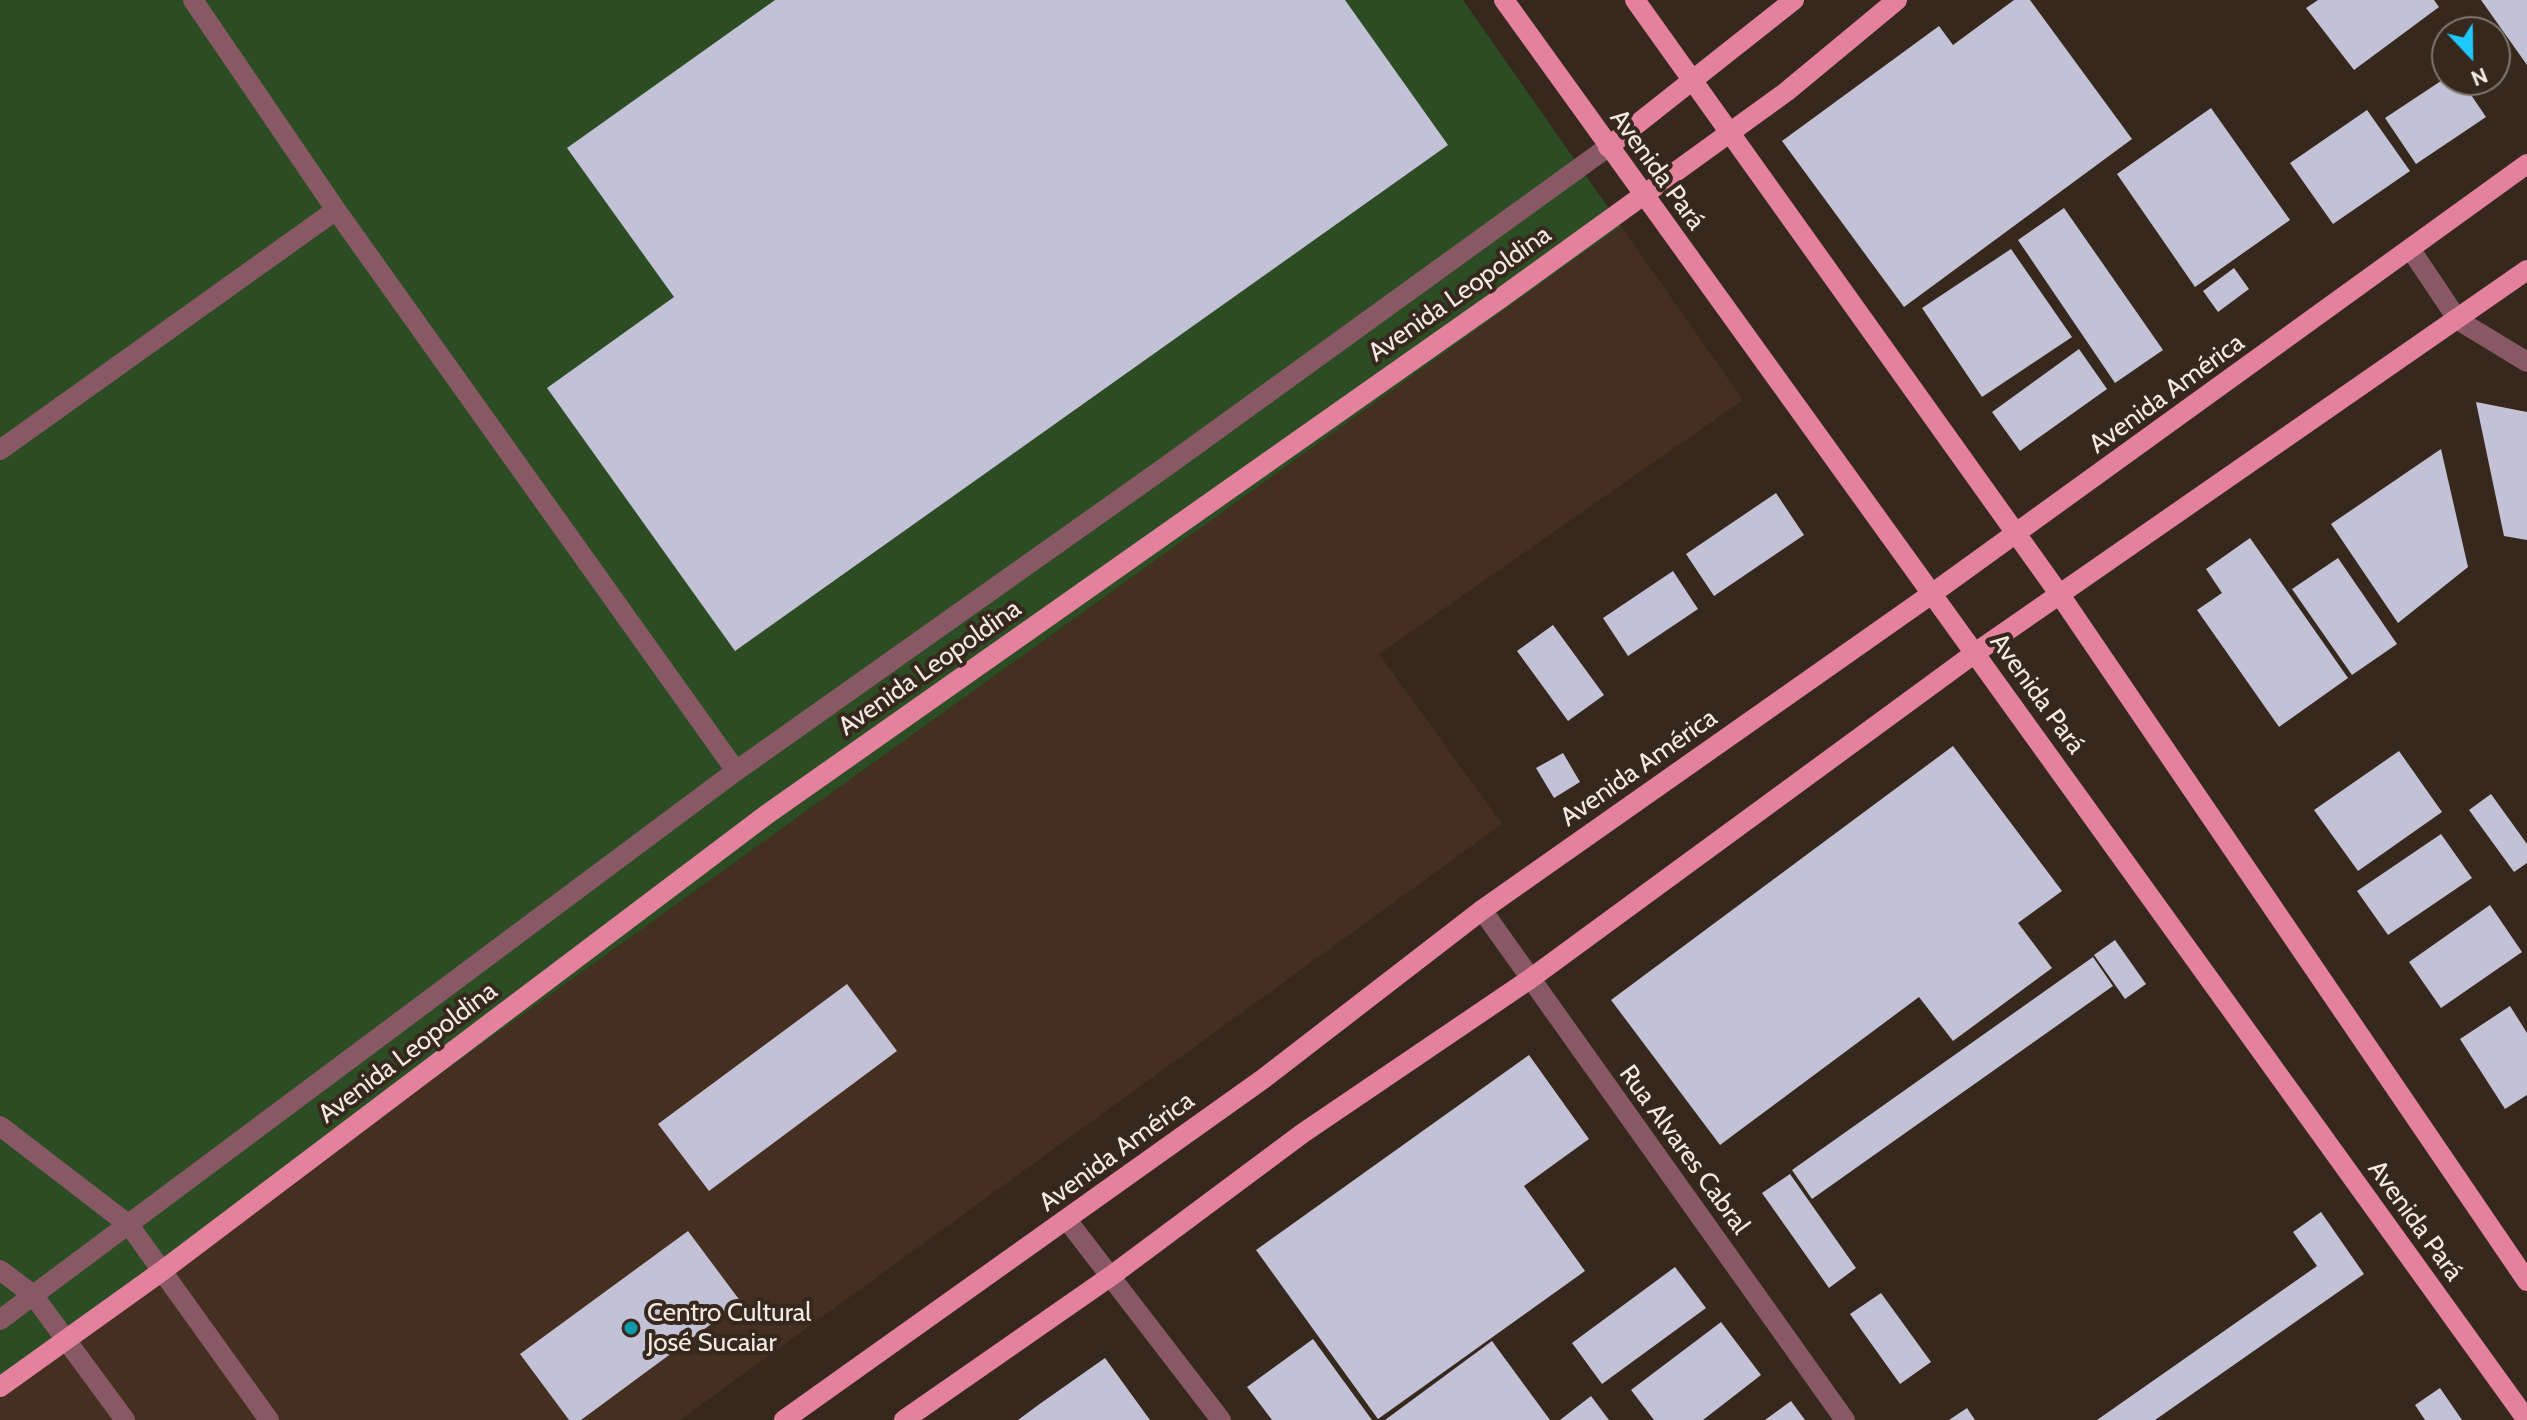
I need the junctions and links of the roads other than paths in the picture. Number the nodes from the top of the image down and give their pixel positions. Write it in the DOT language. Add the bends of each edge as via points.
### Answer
graph roads {
  1 [pos="193,0"];
  2 [pos="1504,0"];
  3 [pos="1635,0"];
  4 [pos="1794,0"];
  5 [pos="1897,0"];
  6 [pos="1691,78"];
  7 [pos="1731,131"];
  8 [pos="1608,147"];
  9 [pos="2527,164"];
  10 [pos="1644,196"];
  11 [pos="336,210"];
  12 [pos="2411,250"];
  13 [pos="2527,270"];
  14 [pos="2458,320"];
  15 [pos="2527,362"];
  16 [pos="0,450"];
  17 [pos="2016,534"];
  18 [pos="1933,593"];
  19 [pos="2060,595"];
  20 [pos="1975,653"];
  21 [pos="736,771"];
  22 [pos="1482,910"];
  23 [pos="1530,979"];
  24 [pos="0,1126"];
  25 [pos="1067,1220"];
  26 [pos="129,1225"];
  27 [pos="0,1270"];
  28 [pos="162,1271"];
  29 [pos="1111,1276"];
  30 [pos="2527,1281"];
  31 [pos="33,1295"];
  32 [pos="0,1320"];
  33 [pos="66,1339"];
  34 [pos="0,1387"];
  35 [pos="125,1420"];
  36 [pos="269,1420"];
  37 [pos="784,1420"];
  38 [pos="904,1420"];
  39 [pos="1221,1420"];
  40 [pos="1845,1420"];
  41 [pos="2527,1420"];
  1 -- 11 [label="street"];
  2 -- 8 [label="main road, Avenida Pará"];
  3 -- 6 [label="main road"];
  4 -- 6 [label="main road"];
  5 -- 7 [label="main road, Avenida Leopoldina"];
  6 -- 7 [label="main road"];
  6 -- 8 [label="main road"];
  7 -- 10 [label="main road, Avenida Leopoldina"];
  7 -- 17 [label="main road"];
  8 -- 10 [label="main road, Avenida Pará"];
  8 -- 21 [label="street"];
  9 -- 12 [label="main road, Avenida América"];
  10 -- 18 [label="main road, Avenida Pará"];
  10 -- 28 [label="main road, Avenida Leopoldina" via="766,815"];
  11 -- 16 [label="street"];
  11 -- 21 [label="street"];
  12 -- 14 [label="street"];
  12 -- 17 [label="main road, Avenida América"];
  13 -- 14 [label="main road"];
  14 -- 15 [label="street"];
  14 -- 19 [label="main road"];
  17 -- 18 [label="main road, Avenida América"];
  17 -- 19 [label="main road"];
  18 -- 20 [label="main road, Avenida Pará"];
  18 -- 22 [label="main road, Avenida América"];
  19 -- 20 [label="main road"];
  19 -- 30 [label="main road"];
  20 -- 23 [label="main road"];
  20 -- 41 [label="main road, Avenida Pará"];
  21 -- 26 [label="street"];
  22 -- 23 [label="street, Rua Alvares Cabral"];
  22 -- 25 [label="main road, Avenida América" via="1263,1079"];
  23 -- 29 [label="main road" via="1303,1133"];
  23 -- 40 [label="street, Rua Alvares Cabral"];
  24 -- 26 [label="street"];
  25 -- 29 [label="street"];
  25 -- 37 [label="main road, Avenida América"];
  26 -- 28 [label="street"];
  26 -- 31 [label="street"];
  27 -- 31 [label="street"];
  28 -- 33 [label="main road, Avenida Leopoldina"];
  28 -- 36 [label="street"];
  29 -- 38 [label="main road"];
  29 -- 39 [label="street"];
  31 -- 32 [label="street"];
  31 -- 33 [label="street"];
  33 -- 34 [label="main road, Avenida Leopoldina"];
  33 -- 35 [label="street"];
}
